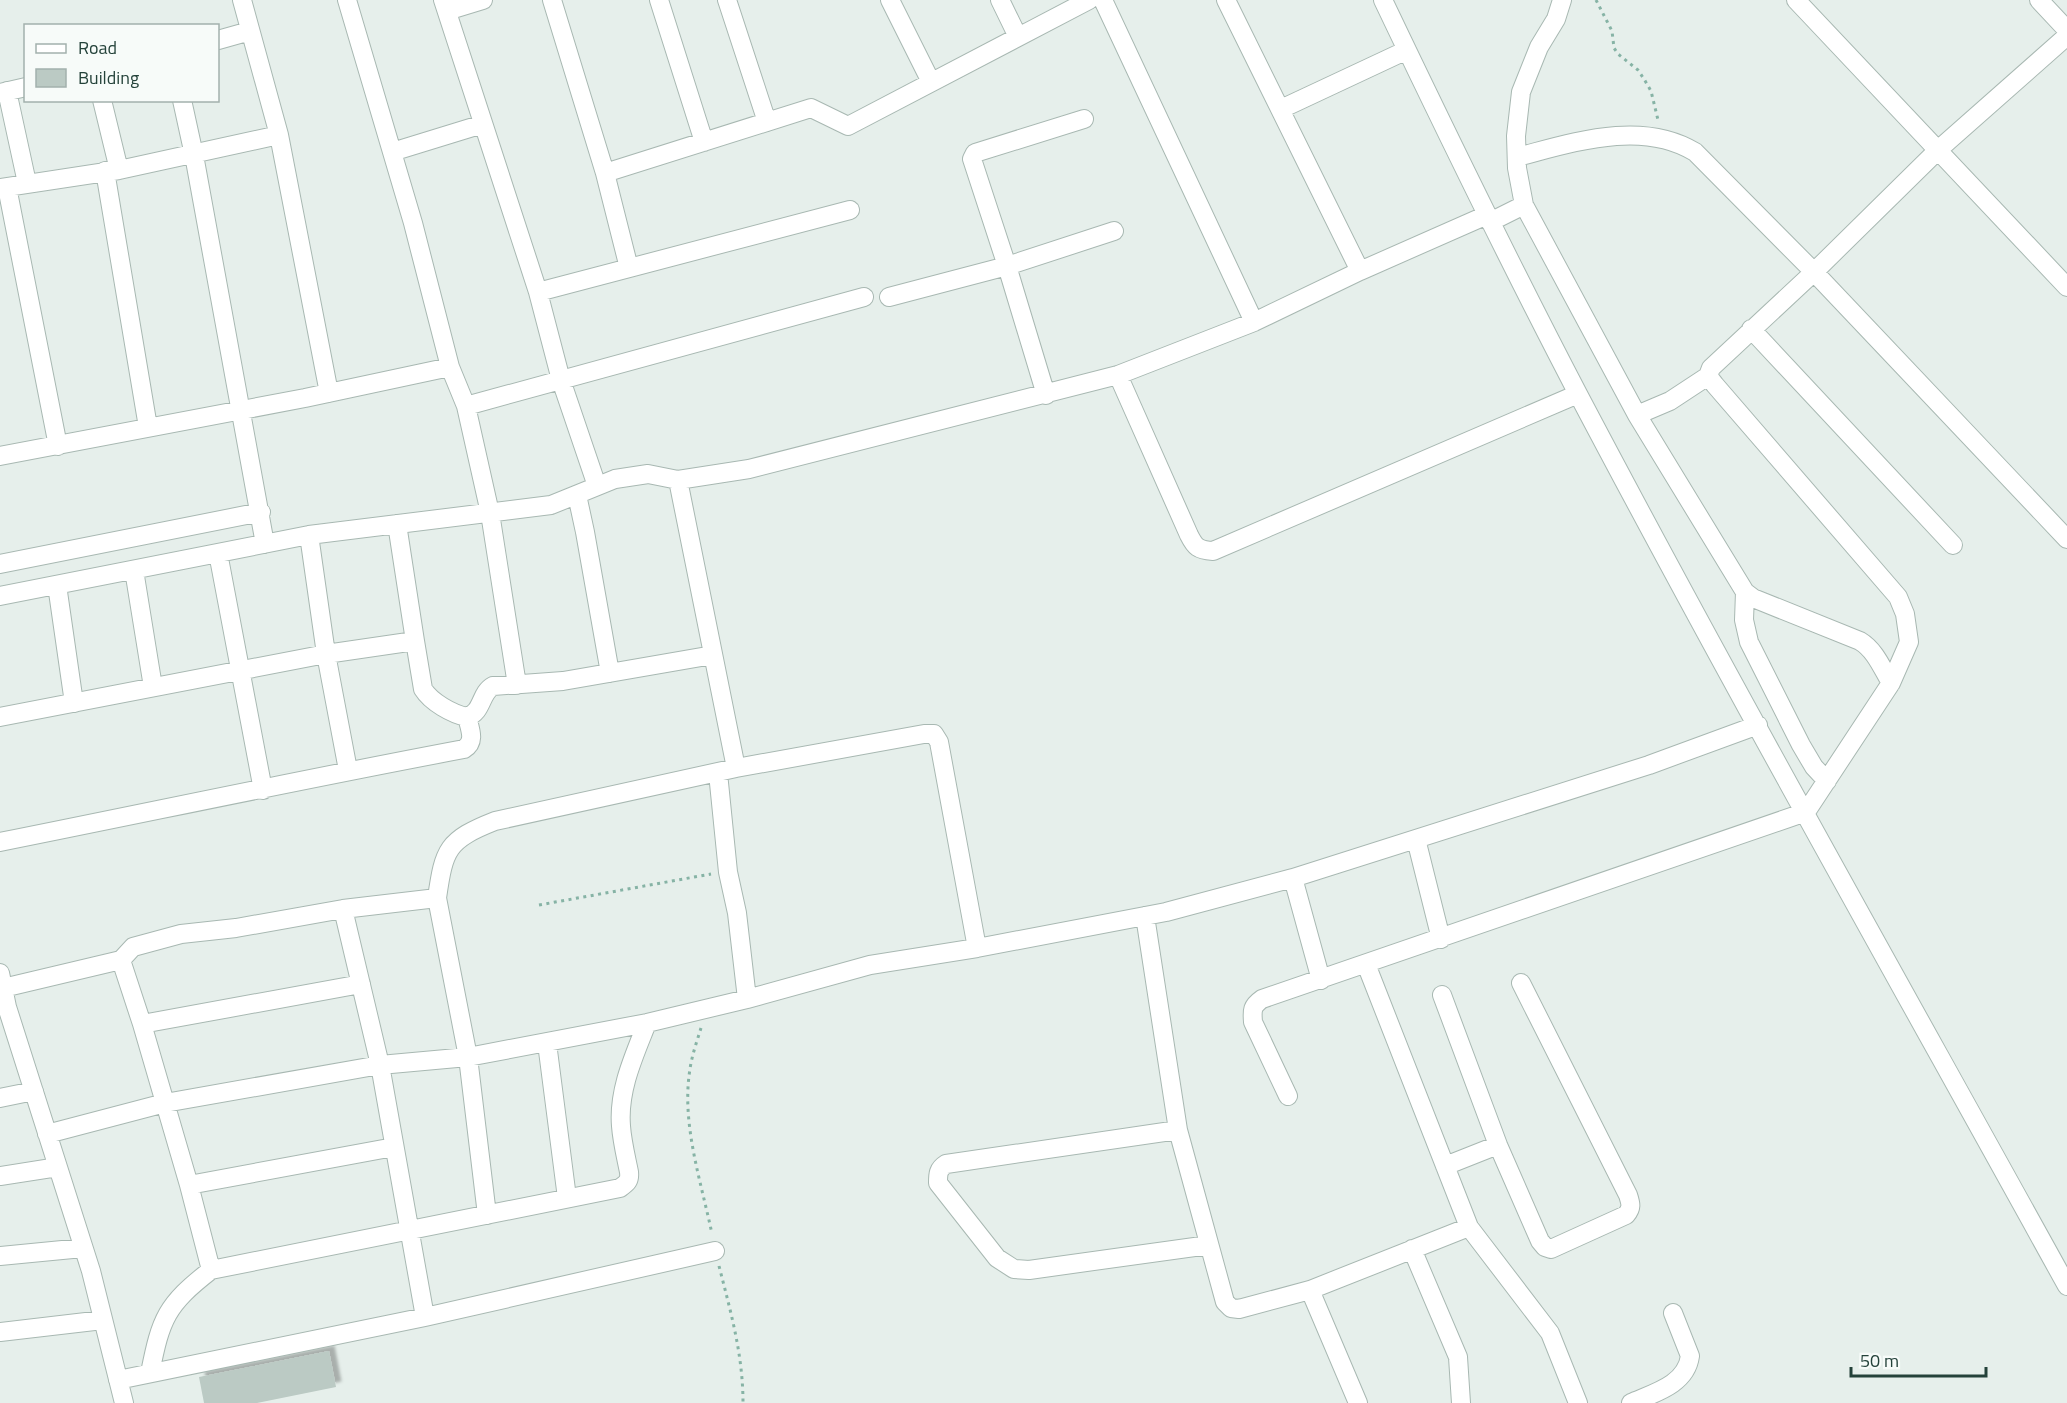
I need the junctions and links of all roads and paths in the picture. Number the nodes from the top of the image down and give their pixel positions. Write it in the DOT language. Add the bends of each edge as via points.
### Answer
graph roads {
  1 [pos="243,0"];
  2 [pos="347,0"];
  3 [pos="483,0"];
  4 [pos="552,0"];
  5 [pos="659,0"];
  6 [pos="727,0"];
  7 [pos="890,0"];
  8 [pos="1000,0"];
  9 [pos="1089,0"];
  10 [pos="1103,0"];
  11 [pos="1226,0"];
  12 [pos="1383,0"];
  13 [pos="1562,0"];
  14 [pos="1596,0"];
  15 [pos="1796,0"];
  16 [pos="2038,0"];
  17 [pos="445,6"];
  18 [pos="2067,30"];
  19 [pos="250,31"];
  20 [pos="2067,36"];
  21 [pos="1018,37"];
  22 [pos="219,40"];
  23 [pos="1407,50"];
  24 [pos="931,82"];
  25 [pos="24,87"];
  26 [pos="3,92"];
  27 [pos="102,102"];
  28 [pos="182,102"];
  29 [pos="1281,109"];
  30 [pos="1084,119"];
  31 [pos="767,122"];
  32 [pos="483,124"];
  33 [pos="279,135"];
  34 [pos="1663,139"];
  35 [pos="704,142"];
  36 [pos="1938,150"];
  37 [pos="392,152"];
  38 [pos="194,155"];
  39 [pos="1517,157"];
  40 [pos="112,171"];
  41 [pos="604,173"];
  42 [pos="27,183"];
  43 [pos="4,187"];
  44 [pos="1524,205"];
  45 [pos="850,210"];
  46 [pos="1489,218"];
  47 [pos="1114,231"];
  48 [pos="1007,266"];
  49 [pos="629,268"];
  50 [pos="1360,271"];
  51 [pos="1814,272"];
  52 [pos="2067,287"];
  53 [pos="538,292"];
  54 [pos="864,297"];
  55 [pos="889,297"];
  56 [pos="1254,322"];
  57 [pos="1751,329"];
  58 [pos="450,367"];
  59 [pos="1119,375"];
  60 [pos="1708,376"];
  61 [pos="561,380"];
  62 [pos="330,393"];
  63 [pos="1046,394"];
  64 [pos="1578,394"];
  65 [pos="466,406"];
  66 [pos="240,410"];
  67 [pos="1637,415"];
  68 [pos="148,427"];
  69 [pos="58,446"];
  70 [pos="0,456"];
  71 [pos="678,480"];
  72 [pos="597,486"];
  73 [pos="577,495"];
  74 [pos="261,512"];
  75 [pos="490,513"];
  76 [pos="397,524"];
  77 [pos="309,535"];
  78 [pos="2067,540"];
  79 [pos="265,544"];
  80 [pos="1953,545"];
  81 [pos="218,553"];
  82 [pos="0,564"];
  83 [pos="134,570"];
  84 [pos="57,585"];
  85 [pos="1745,592"];
  86 [pos="0,596"];
  87 [pos="415,641"];
  88 [pos="326,654"];
  89 [pos="713,655"];
  90 [pos="241,672"];
  91 [pos="610,672"];
  92 [pos="1891,683"];
  93 [pos="517,685"];
  94 [pos="153,687"];
  95 [pos="74,704"];
  96 [pos="0,717"];
  97 [pos="467,717"];
  98 [pos="1758,725"];
  99 [pos="348,770"];
  100 [pos="727,770"];
  101 [pos="1827,781"];
  102 [pos="263,790"];
  103 [pos="1806,812"];
  104 [pos="1416,839"];
  105 [pos="0,843"];
  106 [pos="728,872"];
  107 [pos="1293,878"];
  108 [pos="437,898"];
  109 [pos="539,905"];
  110 [pos="343,909"];
  111 [pos="1145,916"];
  112 [pos="1441,939"];
  113 [pos="977,948"];
  114 [pos="121,960"];
  115 [pos="1366,964"];
  116 [pos="2,980"];
  117 [pos="1321,980"];
  118 [pos="1521,983"];
  119 [pos="361,984"];
  120 [pos="1442,995"];
  121 [pos="747,999"];
  122 [pos="706,1009"];
  123 [pos="6,1022"];
  124 [pos="647,1023"];
  125 [pos="142,1024"];
  126 [pos="547,1043"];
  127 [pos="468,1057"];
  128 [pos="380,1065"];
  129 [pos="34,1091"];
  130 [pos="1288,1096"];
  131 [pos="0,1098"];
  132 [pos="165,1103"];
  133 [pos="1178,1130"];
  134 [pos="47,1134"];
  135 [pos="1498,1145"];
  136 [pos="394,1147"];
  137 [pos="1445,1166"];
  138 [pos="58,1167"];
  139 [pos="0,1176"];
  140 [pos="189,1185"];
  141 [pos="567,1198"];
  142 [pos="488,1215"];
  143 [pos="1469,1227"];
  144 [pos="409,1231"];
  145 [pos="1209,1245"];
  146 [pos="83,1248"];
  147 [pos="1412,1249"];
  148 [pos="715,1251"];
  149 [pos="0,1256"];
  150 [pos="211,1270"];
  151 [pos="2067,1286"];
  152 [pos="1310,1290"];
  153 [pos="1673,1313"];
  154 [pos="425,1317"];
  155 [pos="104,1320"];
  156 [pos="0,1332"];
  157 [pos="150,1373"];
  158 [pos="118,1380"];
  159 [pos="124,1403"];
  160 [pos="743,1403"];
  161 [pos="1358,1403"];
  162 [pos="1461,1403"];
  163 [pos="1578,1403"];
  164 [pos="1632,1403"];
  1 -- 19 [label="street"];
  2 -- 37 [label="street"];
  3 -- 17 [label="street"];
  4 -- 41 [label="street"];
  5 -- 35 [label="street"];
  6 -- 31 [label="street"];
  7 -- 24 [label="street"];
  8 -- 21 [label="street"];
  9 -- 21 [label="street"];
  10 -- 56 [label="street"];
  11 -- 29 [label="street"];
  12 -- 23 [label="street"];
  13 -- 39 [label="street" via="1521,92"];
  14 -- 34 [label="path" via="1612,31 1614,48 1638,70 1650,91"];
  15 -- 36 [label="street"];
  16 -- 18 [label="street"];
  17 -- 32 [label="street"];
  19 -- 22 [label="street"];
  19 -- 33 [label="street"];
  20 -- 36 [label="street"];
  21 -- 24 [label="street"];
  23 -- 29 [label="street"];
  23 -- 46 [label="street"];
  24 -- 31 [label="street" via="848,126 811,108"];
  25 -- 26 [label="street"];
  26 -- 42 [label="street"];
  27 -- 40 [label="street"];
  28 -- 38 [label="street"];
  29 -- 50 [label="street"];
  30 -- 48 [label="street" via="973,155"];
  31 -- 35 [label="street"];
  32 -- 37 [label="street"];
  32 -- 53 [label="street"];
  33 -- 38 [label="street"];
  33 -- 62 [label="street"];
  34 -- 39 [label="street" via="1613,135"];
  34 -- 51 [label="street" via="1695,152"];
  35 -- 41 [label="street"];
  36 -- 51 [label="street"];
  36 -- 52 [label="street"];
  37 -- 58 [label="street"];
  38 -- 40 [label="street"];
  38 -- 66 [label="street"];
  39 -- 44 [label="street"];
  40 -- 42 [label="street"];
  40 -- 68 [label="street"];
  41 -- 49 [label="street"];
  42 -- 43 [label="street"];
  43 -- 69 [label="street"];
  44 -- 46 [label="street"];
  44 -- 67 [label="street"];
  45 -- 49 [label="street"];
  46 -- 50 [label="street"];
  46 -- 64 [label="street"];
  47 -- 48 [label="street"];
  48 -- 55 [label="street"];
  48 -- 63 [label="street"];
  49 -- 53 [label="street"];
  50 -- 56 [label="street"];
  51 -- 57 [label="street"];
  51 -- 78 [label="street"];
  53 -- 61 [label="street"];
  54 -- 61 [label="street"];
  56 -- 59 [label="street"];
  57 -- 60 [label="street" via="1711,368"];
  57 -- 80 [label="street"];
  58 -- 62 [label="street"];
  58 -- 65 [label="street"];
  59 -- 63 [label="street"];
  59 -- 64 [label="street" via="1195,546 1213,551"];
  60 -- 67 [label="street" via="1670,401"];
  60 -- 92 [label="street" via="1898,597 1909,642"];
  61 -- 65 [label="street"];
  61 -- 72 [label="street"];
  62 -- 66 [label="street"];
  63 -- 71 [label="street" via="749,469"];
  64 -- 98 [label="street"];
  65 -- 75 [label="street"];
  66 -- 68 [label="street"];
  66 -- 74 [label="street"];
  67 -- 85 [label="street"];
  68 -- 69 [label="street"];
  69 -- 70 [label="street"];
  71 -- 72 [label="street" via="648,474 615,478"];
  71 -- 89 [label="street"];
  72 -- 73 [label="street"];
  73 -- 75 [label="street" via="551,505"];
  73 -- 91 [label="street"];
  74 -- 79 [label="street"];
  74 -- 82 [label="street"];
  75 -- 76 [label="street"];
  75 -- 93 [label="street"];
  76 -- 77 [label="street"];
  76 -- 87 [label="street"];
  77 -- 79 [label="street"];
  77 -- 88 [label="street"];
  79 -- 81 [label="street"];
  81 -- 83 [label="street"];
  81 -- 90 [label="street"];
  83 -- 84 [label="street"];
  83 -- 94 [label="street"];
  84 -- 86 [label="street"];
  84 -- 95 [label="street"];
  85 -- 92 [label="street" via="1868,645"];
  85 -- 101 [label="street" via="1744,620 1749,642 1801,745"];
  87 -- 88 [label="street"];
  87 -- 97 [label="street" via="426,695"];
  88 -- 90 [label="street"];
  88 -- 99 [label="street"];
  89 -- 91 [label="street"];
  89 -- 100 [label="street"];
  90 -- 94 [label="street"];
  90 -- 102 [label="street"];
  91 -- 93 [label="street"];
  92 -- 101 [label="street"];
  93 -- 97 [label="street" via="490,687 476,712"];
  94 -- 95 [label="street"];
  95 -- 96 [label="street"];
  97 -- 99 [label="street" via="472,741 464,749"];
  98 -- 103 [label="street"];
  98 -- 104 [label="street" via="1649,765"];
  99 -- 102 [label="street"];
  100 -- 106 [label="street"];
  100 -- 108 [label="street" via="495,821 468,831 452,845 442,864"];
  100 -- 113 [label="street" via="934,734 939,742"];
  101 -- 103 [label="street"];
  102 -- 105 [label="street"];
  103 -- 112 [label="street"];
  103 -- 151 [label="street"];
  104 -- 107 [label="street"];
  104 -- 112 [label="street"];
  106 -- 109 [label="path"];
  106 -- 121 [label="street"];
  107 -- 111 [label="street"];
  107 -- 117 [label="street"];
  108 -- 110 [label="street"];
  108 -- 127 [label="street"];
  110 -- 114 [label="street" via="181,934 133,947"];
  110 -- 119 [label="street"];
  111 -- 113 [label="street"];
  111 -- 133 [label="street"];
  112 -- 115 [label="street"];
  113 -- 121 [label="street" via="870,965"];
  114 -- 116 [label="street"];
  114 -- 125 [label="street"];
  115 -- 117 [label="street"];
  115 -- 137 [label="street"];
  116 -- 123 [label="street"];
  117 -- 130 [label="street" via="1262,999 1252,1011 1253,1022"];
  118 -- 135 [label="street" via="1628,1195 1630,1210 1551,1249 1545,1247"];
  119 -- 125 [label="street"];
  119 -- 128 [label="street"];
  120 -- 135 [label="street"];
  121 -- 122 [label="street"];
  122 -- 124 [label="street"];
  122 -- 148 [label="path" via="690,1069 688,1104"];
  123 -- 129 [label="street"];
  124 -- 126 [label="street"];
  124 -- 141 [label="street" via="629,1067 622,1099 627,1183 620,1188"];
  125 -- 132 [label="street"];
  126 -- 127 [label="street"];
  126 -- 141 [label="street"];
  127 -- 128 [label="street"];
  127 -- 142 [label="street"];
  128 -- 132 [label="street"];
  128 -- 136 [label="street"];
  129 -- 131 [label="street"];
  129 -- 134 [label="street"];
  132 -- 134 [label="street"];
  132 -- 140 [label="street"];
  133 -- 145 [label="street"];
  133 -- 145 [label="street" via="946,1164 941,1167 938,1183 997,1258 1014,1269"];
  134 -- 138 [label="street"];
  135 -- 137 [label="street"];
  136 -- 140 [label="street"];
  136 -- 144 [label="street"];
  137 -- 143 [label="street"];
  138 -- 139 [label="street"];
  138 -- 146 [label="street"];
  140 -- 150 [label="street"];
  141 -- 142 [label="street"];
  142 -- 144 [label="street"];
  143 -- 147 [label="street"];
  143 -- 163 [label="street" via="1550,1333"];
  144 -- 150 [label="street"];
  144 -- 154 [label="street"];
  145 -- 152 [label="street" via="1225,1302 1231,1308"];
  146 -- 149 [label="street"];
  146 -- 155 [label="street"];
  147 -- 152 [label="street"];
  147 -- 162 [label="street" via="1458,1357"];
  148 -- 154 [label="street"];
  148 -- 160 [label="path" via="738,1340"];
  150 -- 157 [label="street" via="176,1301 164,1319"];
  152 -- 161 [label="street"];
  153 -- 164 [label="street" via="1689,1362 1678,1381"];
  154 -- 157 [label="street"];
  155 -- 156 [label="street"];
  155 -- 158 [label="street"];
  157 -- 158 [label="street"];
  158 -- 159 [label="street"];
}
